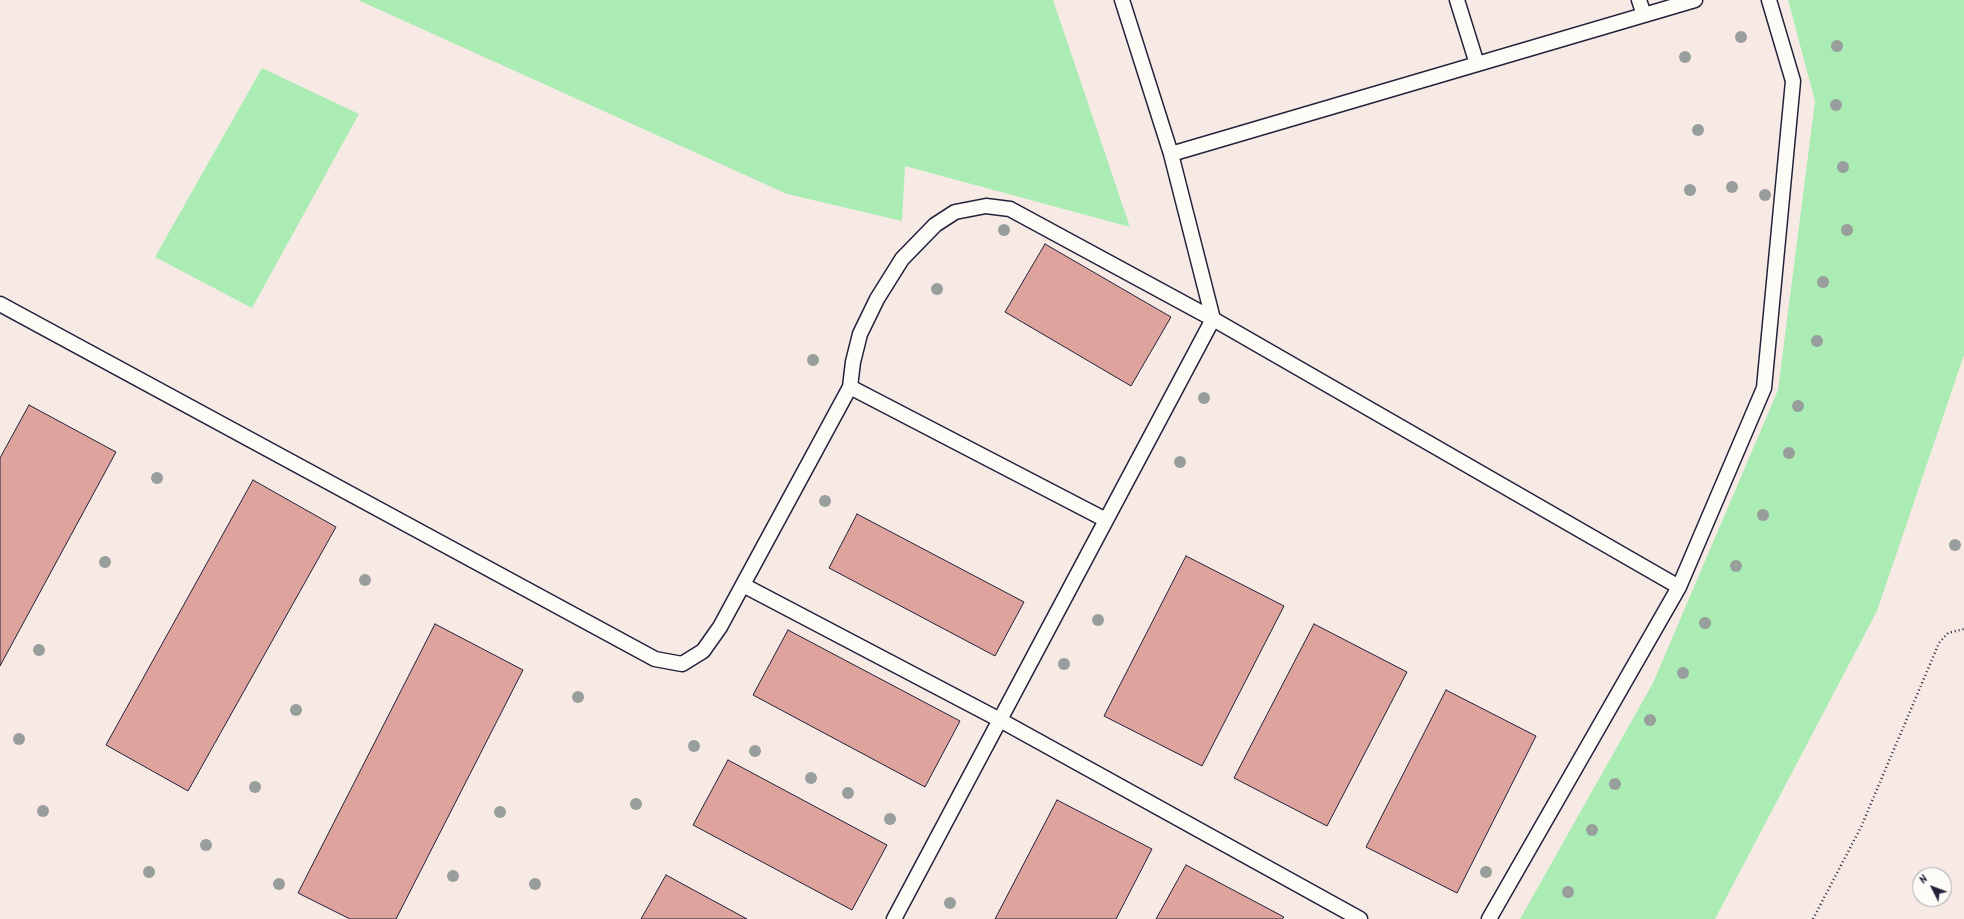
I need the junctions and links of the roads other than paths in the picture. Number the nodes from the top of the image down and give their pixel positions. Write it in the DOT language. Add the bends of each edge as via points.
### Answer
graph roads {
  1 [pos="1122,0"];
  2 [pos="1457,0"];
  3 [pos="1639,0"];
  4 [pos="1695,0"];
  5 [pos="1769,0"];
  6 [pos="1644,15"];
  7 [pos="1477,64"];
  8 [pos="1171,154"];
  9 [pos="0,304"];
  10 [pos="1213,319"];
  11 [pos="850,387"];
  12 [pos="1106,520"];
  13 [pos="743,586"];
  14 [pos="1679,587"];
  15 [pos="1000,720"];
  16 [pos="894,919"];
  17 [pos="1360,919"];
  18 [pos="1489,919"];
  1 -- 8 [label="lane"];
  2 -- 7 [label="lane"];
  3 -- 6 [label="lane"];
  4 -- 6 [label="lane"];
  5 -- 14 [label="lane" via="1792,81 1764,388"];
  6 -- 7 [label="lane"];
  7 -- 8 [label="lane"];
  8 -- 10 [label="lane"];
  9 -- 13 [label="lane" via="655,660 682,664 704,651"];
  10 -- 11 [label="lane" via="1010,208 986,206 955,212 936,225 902,259 877,299 860,334"];
  10 -- 12 [label="lane"];
  10 -- 14 [label="lane"];
  11 -- 12 [label="lane"];
  11 -- 13 [label="lane"];
  12 -- 15 [label="lane"];
  13 -- 15 [label="lane"];
  14 -- 18 [label="lane"];
  15 -- 16 [label="lane"];
  15 -- 17 [label="lane"];
}
